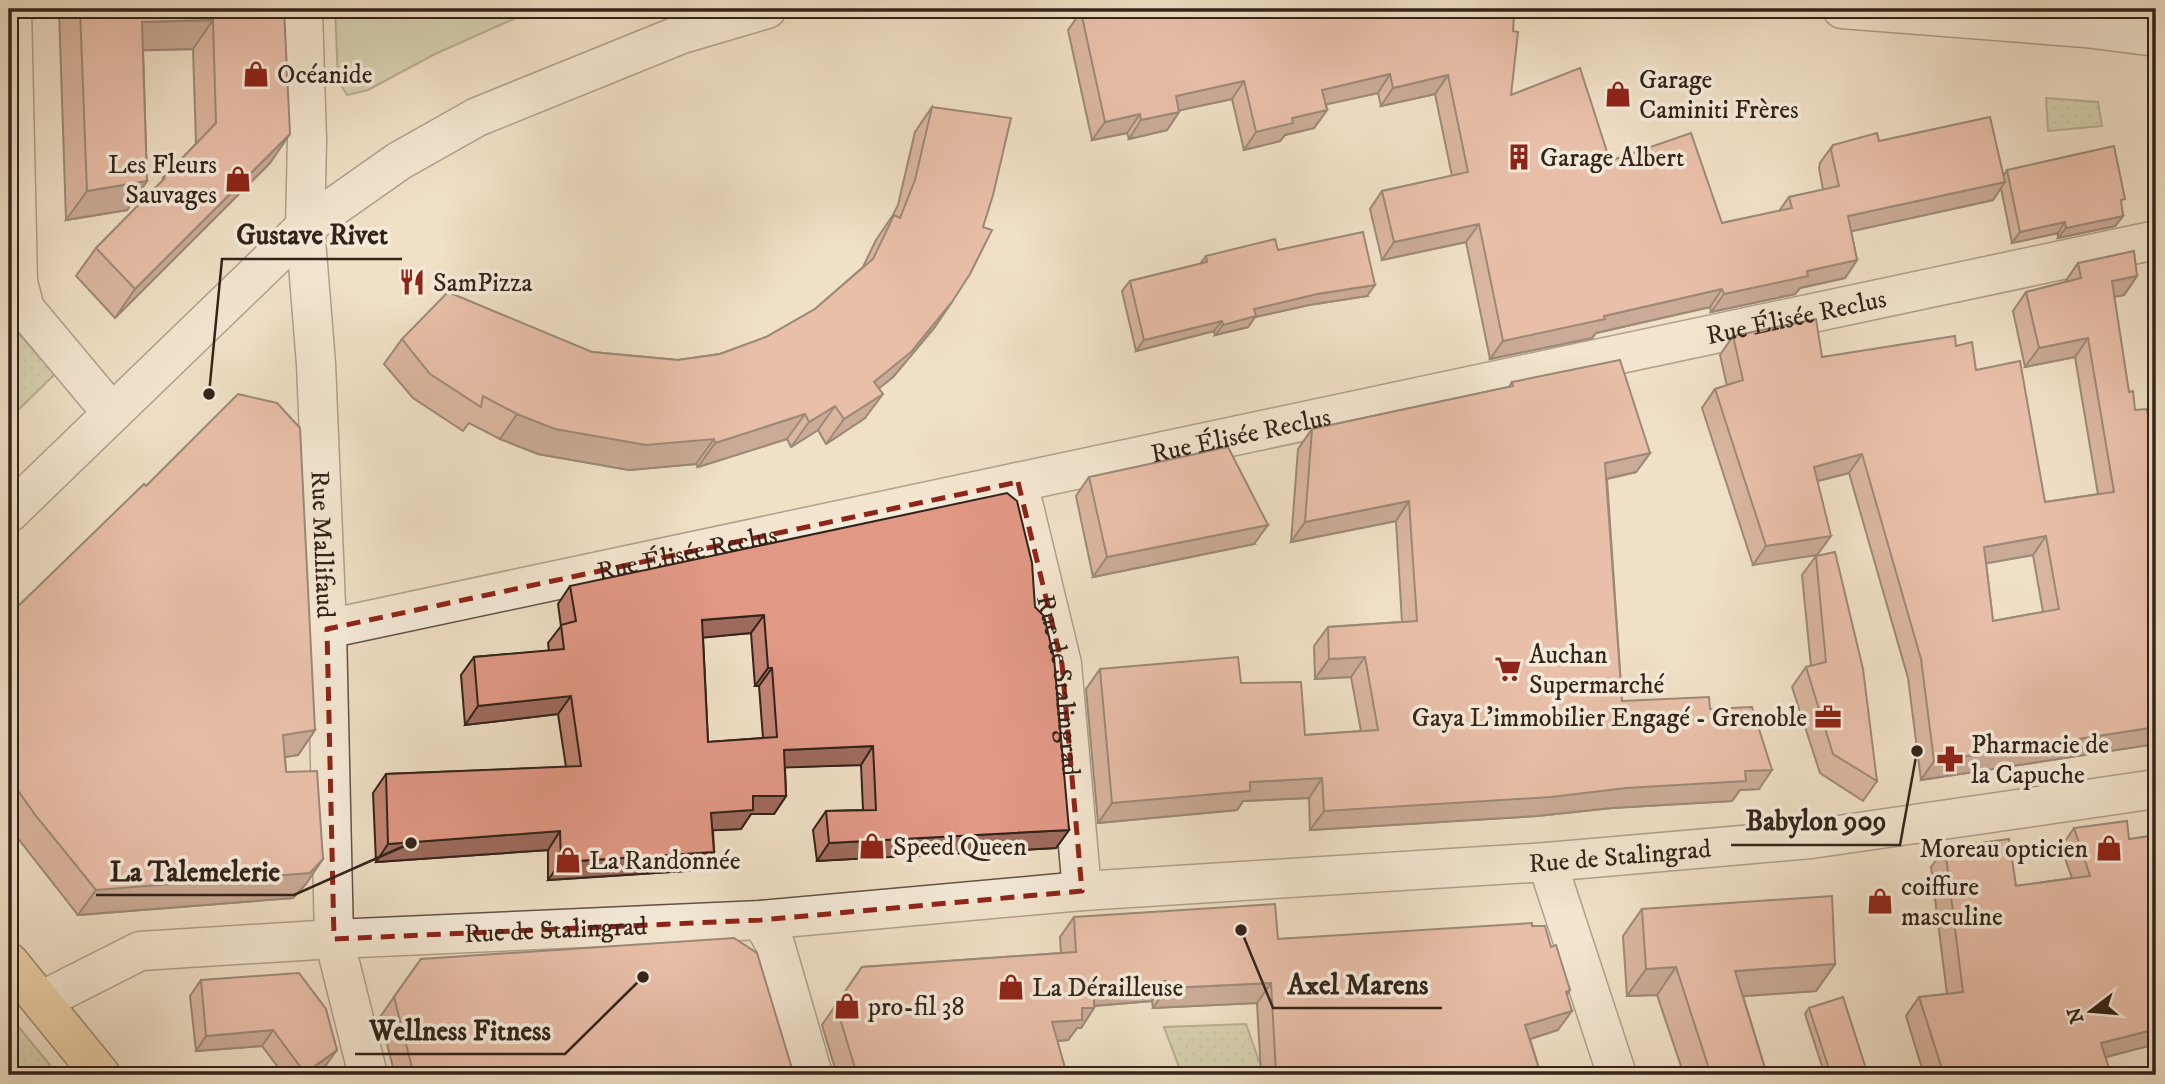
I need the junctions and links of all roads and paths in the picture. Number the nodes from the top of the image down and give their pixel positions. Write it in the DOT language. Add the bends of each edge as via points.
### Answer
graph roads {
  1 [pos="12,9"];
  2 [pos="303,9"];
  3 [pos="766,9"];
  4 [pos="1843,9"];
  5 [pos="2156,37"];
  6 [pos="305,227"];
  7 [pos="2156,240"];
  8 [pos="111,413"];
  9 [pos="1018,482"];
  10 [pos="9,513"];
  11 [pos="327,629"];
  12 [pos="2156,789"];
  13 [pos="1547,862"];
  14 [pos="1082,891"];
  15 [pos="761,920"];
  16 [pos="334,939"];
  17 [pos="9,962"];
  18 [pos="40,1001"];
  19 [pos="102,1075"];
  20 [pos="368,1075"];
  21 [pos="813,1075"];
  22 [pos="1617,1075"];
  1 -- 8 [label="street" via="18,282 25,309"];
  2 -- 6 [label="street, Rue Mallifaud"];
  3 -- 6 [label="street" via="682,34 477,117 399,161"];
  4 -- 5 [label="street"];
  6 -- 8 [label="street"];
  6 -- 11 [label="street, Rue Mallifaud"];
  7 -- 9 [label="street, Rue Élisée Reclus"];
  8 -- 10 [label="street"];
  9 -- 11 [label="street, Rue Élisée Reclus"];
  9 -- 14 [label="street, Rue de Stalingrad" via="1062,664"];
  11 -- 16 [label="street, Rue Mallifaud"];
  12 -- 13 [label="street, Rue de Stalingrad" via="1811,839"];
  13 -- 14 [label="street, Rue de Stalingrad"];
  13 -- 22 [label="street"];
  14 -- 15 [label="street, Rue de Stalingrad"];
  15 -- 16 [label="street, Rue de Stalingrad"];
  15 -- 21 [label="street" via="775,944"];
  16 -- 18 [label="street, Rue de Stalingrad" via="140,951"];
  16 -- 20 [label="street, Rue Mallifaud"];
  17 -- 18 [label="main road"];
  18 -- 19 [label="main road"];
}
